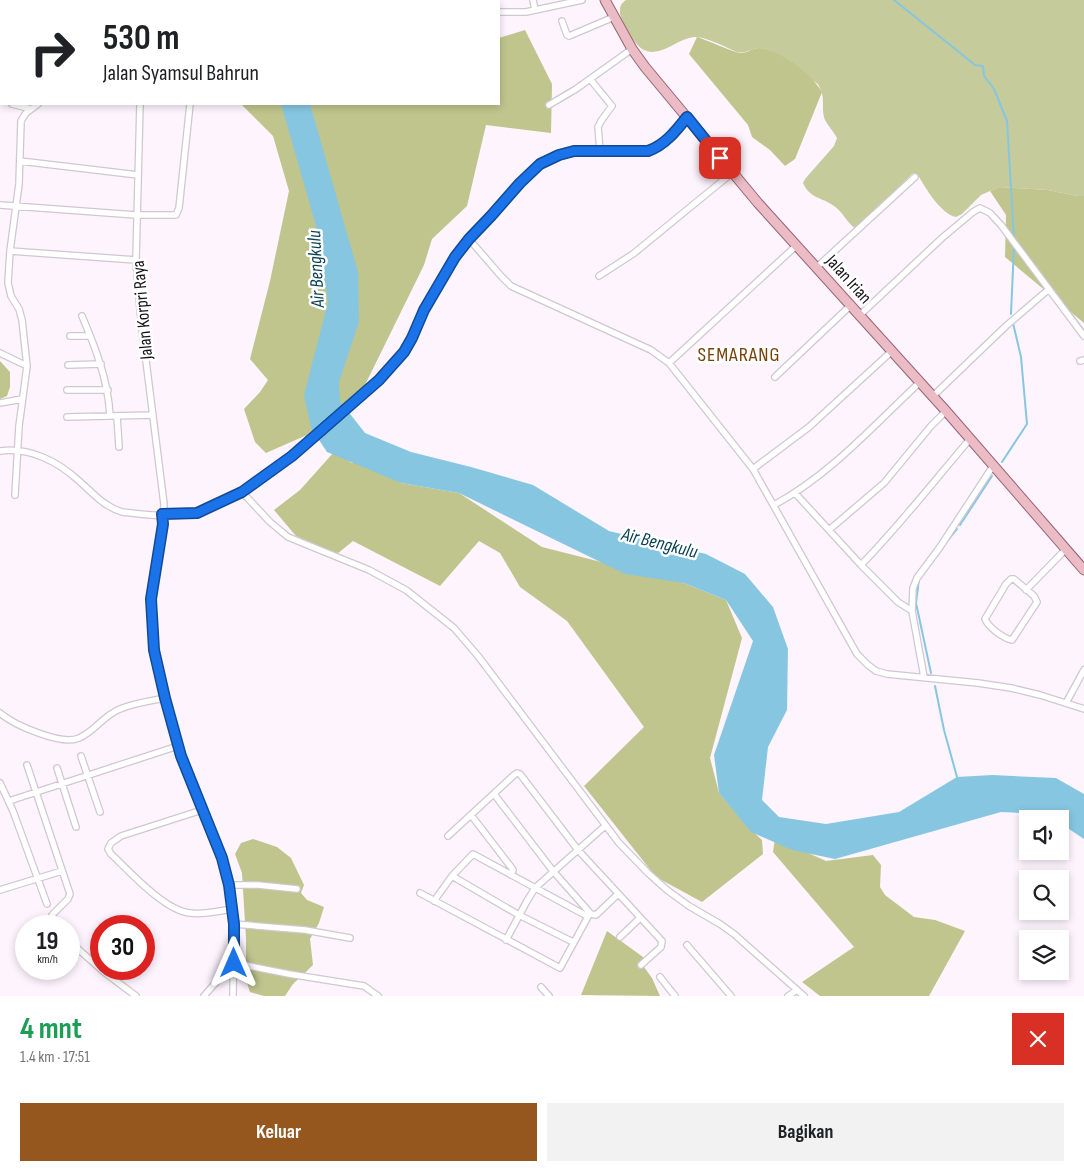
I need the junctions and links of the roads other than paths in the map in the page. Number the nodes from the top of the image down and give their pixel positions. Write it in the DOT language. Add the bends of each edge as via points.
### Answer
graph roads {
  1 [pos="533,0"];
  2 [pos="582,0"];
  3 [pos="605,0"];
  4 [pos="535,10"];
  5 [pos="500,12"];
  6 [pos="614,17"];
  7 [pos="562,21"];
  8 [pos="632,49"];
  9 [pos="590,79"];
  10 [pos="16,105"];
  11 [pos="37,105"];
  12 [pos="140,105"];
  13 [pos="190,105"];
  14 [pos="549,106"];
  15 [pos="32,109"];
  16 [pos="687,117"];
  17 [pos="600,151"];
  18 [pos="20,161"];
  19 [pos="732,173"];
  20 [pos="138,175"];
  21 [pos="915,177"];
  22 [pos="0,205"];
  23 [pos="17,207"];
  24 [pos="136,215"];
  25 [pos="469,239"];
  26 [pos="797,245"];
  27 [pos="10,251"];
  28 [pos="136,260"];
  29 [pos="817,268"];
  30 [pos="599,276"];
  31 [pos="1049,289"];
  32 [pos="851,305"];
  33 [pos="860,315"];
  34 [pos="82,316"];
  35 [pos="70,336"];
  36 [pos="90,336"];
  37 [pos="1084,336"];
  38 [pos="892,351"];
  39 [pos="0,353"];
  40 [pos="101,364"];
  41 [pos="668,364"];
  42 [pos="68,365"];
  43 [pos="27,366"];
  44 [pos="774,377"];
  45 [pos="920,382"];
  46 [pos="66,390"];
  47 [pos="108,390"];
  48 [pos="932,396"];
  49 [pos="22,399"];
  50 [pos="0,403"];
  51 [pos="946,411"];
  52 [pos="153,415"];
  53 [pos="110,416"];
  54 [pos="118,416"];
  55 [pos="67,417"];
  56 [pos="970,439"];
  57 [pos="119,447"];
  58 [pos="17,450"];
  59 [pos="0,451"];
  60 [pos="993,466"];
  61 [pos="753,469"];
  62 [pos="242,492"];
  63 [pos="795,493"];
  64 [pos="15,495"];
  65 [pos="774,505"];
  66 [pos="162,514"];
  67 [pos="829,530"];
  68 [pos="1066,549"];
  69 [pos="861,566"];
  70 [pos="1084,570"];
  71 [pos="1026,590"];
  72 [pos="912,611"];
  73 [pos="1084,670"];
  74 [pos="924,677"];
  75 [pos="165,698"];
  76 [pos="1066,703"];
  77 [pos="1084,709"];
  78 [pos="0,713"];
  79 [pos="178,746"];
  80 [pos="81,756"];
  81 [pos="27,765"];
  82 [pos="57,768"];
  83 [pos="88,776"];
  84 [pos="0,783"];
  85 [pos="62,784"];
  86 [pos="37,792"];
  87 [pos="3,794"];
  88 [pos="494,794"];
  89 [pos="9,801"];
  90 [pos="202,810"];
  91 [pos="100,812"];
  92 [pos="471,815"];
  93 [pos="605,826"];
  94 [pos="76,827"];
  95 [pos="448,836"];
  96 [pos="578,850"];
  97 [pos="62,871"];
  98 [pos="553,871"];
  99 [pos="511,875"];
  100 [pos="452,876"];
  101 [pos="37,878"];
  102 [pos="229,885"];
  103 [pos="535,888"];
  104 [pos="297,889"];
  105 [pos="0,890"];
  106 [pos="420,892"];
  107 [pos="618,894"];
  108 [pos="434,901"];
  109 [pos="46,904"];
  110 [pos="232,909"];
  111 [pos="588,914"];
  112 [pos="52,915"];
  113 [pos="519,915"];
  114 [pos="640,918"];
  115 [pos="234,924"];
  116 [pos="620,936"];
  117 [pos="350,938"];
  118 [pos="506,940"];
  119 [pos="573,942"];
  120 [pos="687,945"];
  121 [pos="80,951"];
  122 [pos="234,963"];
  123 [pos="641,965"];
  124 [pos="234,971"];
  125 [pos="660,977"];
  126 [pos="541,987"];
  127 [pos="797,990"];
  128 [pos="136,996"];
  129 [pos="204,996"];
  130 [pos="232,996"];
  131 [pos="378,996"];
  132 [pos="549,996"];
  133 [pos="675,996"];
  134 [pos="730,996"];
  135 [pos="788,996"];
  136 [pos="804,996"];
  1 -- 4 [label="street"];
  2 -- 4 [label="street"];
  3 -- 6 [label="main road, Jalan Irian"];
  4 -- 5 [label="street"];
  6 -- 7 [label="street" via="569,36"];
  6 -- 8 [label="main road, Jalan Irian"];
  8 -- 9 [label="street"];
  8 -- 16 [label="main road, Jalan Irian"];
  9 -- 14 [label="street"];
  9 -- 17 [label="street" via="612,106 598,127"];
  10 -- 15 [label="street"];
  11 -- 15 [label="street"];
  12 -- 20 [label="street, Jalan Korpri Raya"];
  13 -- 24 [label="street" via="178,213"];
  15 -- 18 [label="street" via="21,121"];
  16 -- 17 [label="street" via="666,141 654,149 642,152"];
  16 -- 19 [label="main road, Jalan Irian"];
  17 -- 25 [label="street" via="574,151 540,164"];
  18 -- 20 [label="street"];
  18 -- 23 [label="street"];
  19 -- 26 [label="main road, Jalan Irian"];
  19 -- 30 [label="street" via="633,254"];
  20 -- 24 [label="street, Jalan Korpri Raya"];
  21 -- 29 [label="street"];
  22 -- 23 [label="street"];
  23 -- 24 [label="street"];
  23 -- 27 [label="street"];
  24 -- 28 [label="street, Jalan Korpri Raya"];
  25 -- 41 [label="street" via="511,286 651,350"];
  25 -- 62 [label="street" via="443,277 404,352 379,380 312,439"];
  26 -- 29 [label="main road, Jalan Irian"];
  26 -- 41 [label="street"];
  27 -- 28 [label="street"];
  27 -- 43 [label="street" via="9,288 20,312"];
  28 -- 52 [label="street, Jalan Korpri Raya"];
  29 -- 32 [label="main road, Jalan Irian"];
  31 -- 33 [label="street" via="990,214 977,209"];
  31 -- 37 [label="street"];
  31 -- 48 [label="street"];
  32 -- 33 [label="main road, Jalan Irian"];
  32 -- 44 [label="street"];
  33 -- 38 [label="main road, Jalan Irian"];
  34 -- 36 [label="street"];
  35 -- 36 [label="street"];
  36 -- 40 [label="street"];
  38 -- 45 [label="main road, Jalan Irian"];
  38 -- 61 [label="street" via="809,427"];
  39 -- 43 [label="street"];
  40 -- 42 [label="street"];
  40 -- 47 [label="street"];
  41 -- 61 [label="street"];
  43 -- 49 [label="street"];
  45 -- 48 [label="main road, Jalan Irian"];
  45 -- 63 [label="street" via="839,460"];
  46 -- 47 [label="street"];
  47 -- 53 [label="street"];
  48 -- 51 [label="main road, Jalan Irian"];
  49 -- 50 [label="street"];
  49 -- 58 [label="street"];
  51 -- 56 [label="main road, Jalan Irian"];
  51 -- 67 [label="street" via="884,484"];
  52 -- 54 [label="street"];
  52 -- 66 [label="street, Jalan Korpri Raya" via="163,495"];
  53 -- 54 [label="street"];
  53 -- 55 [label="street"];
  54 -- 57 [label="street"];
  56 -- 60 [label="main road, Jalan Irian"];
  56 -- 69 [label="street"];
  58 -- 59 [label="street"];
  58 -- 64 [label="street"];
  58 -- 66 [label="street" via="60,466 114,510"];
  60 -- 68 [label="main road, Jalan Irian"];
  60 -- 72 [label="street" via="946,540 917,578"];
  61 -- 65 [label="street"];
  62 -- 66 [label="street" via="197,513"];
  62 -- 93 [label="street" via="288,537 385,578 406,590 454,628 498,681"];
  63 -- 65 [label="street"];
  63 -- 67 [label="street"];
  65 -- 74 [label="street" via="862,660 876,671"];
  66 -- 75 [label="street, Jalan Korpri Raya" via="151,623"];
  67 -- 69 [label="street"];
  68 -- 70 [label="main road, Jalan Irian"];
  68 -- 71 [label="street"];
  69 -- 72 [label="street" via="898,602"];
  71 -- 71 [label="street" via="1037,603 1014,639 1009,640 987,623 985,617 1011,579"];
  72 -- 74 [label="street"];
  73 -- 76 [label="street"];
  74 -- 76 [label="street" via="1011,688"];
  75 -- 78 [label="street" via="119,710 74,740 33,731"];
  75 -- 79 [label="street, Jalan Korpri Raya"];
  76 -- 77 [label="street"];
  79 -- 83 [label="street"];
  79 -- 90 [label="street, Jalan Korpri Raya"];
  80 -- 83 [label="street"];
  81 -- 86 [label="street"];
  82 -- 85 [label="street"];
  83 -- 85 [label="street"];
  83 -- 91 [label="street"];
  84 -- 87 [label="street"];
  85 -- 86 [label="street"];
  85 -- 94 [label="street"];
  86 -- 89 [label="street"];
  86 -- 97 [label="street"];
  87 -- 89 [label="street"];
  88 -- 92 [label="street"];
  88 -- 96 [label="street" via="519,774"];
  88 -- 98 [label="street"];
  89 -- 101 [label="street"];
  90 -- 102 [label="street, Jalan Korpri Raya" via="222,858"];
  90 -- 110 [label="street" via="121,836 108,848 151,891 178,911 190,914"];
  92 -- 95 [label="street"];
  92 -- 99 [label="street" via="512,868"];
  93 -- 96 [label="street"];
  93 -- 127 [label="street" via="667,890 734,934"];
  96 -- 98 [label="street"];
  96 -- 107 [label="street"];
  97 -- 101 [label="street"];
  97 -- 112 [label="street" via="70,897"];
  98 -- 103 [label="street"];
  98 -- 111 [label="street"];
  99 -- 100 [label="street" via="472,854"];
  99 -- 103 [label="street"];
  100 -- 108 [label="street"];
  100 -- 113 [label="street"];
  101 -- 105 [label="street"];
  101 -- 109 [label="street"];
  102 -- 104 [label="street"];
  102 -- 110 [label="street, Jalan Korpri Raya"];
  103 -- 111 [label="street"];
  103 -- 113 [label="street"];
  106 -- 108 [label="street"];
  107 -- 111 [label="street" via="596,915"];
  107 -- 114 [label="street"];
  108 -- 118 [label="street"];
  110 -- 115 [label="street, Jalan Korpri Raya"];
  111 -- 119 [label="street"];
  113 -- 118 [label="street"];
  113 -- 119 [label="street"];
  114 -- 116 [label="street"];
  114 -- 123 [label="street" via="662,944"];
  115 -- 117 [label="street" via="305,930"];
  115 -- 122 [label="street, Jalan Korpri Raya"];
  118 -- 119 [label="street" via="560,968"];
  120 -- 134 [label="street"];
  121 -- 128 [label="street"];
  122 -- 124 [label="street, Jalan Korpri Raya"];
  122 -- 131 [label="street" via="364,986"];
  124 -- 129 [label="street" via="218,980"];
  124 -- 130 [label="street, Jalan Korpri Raya"];
  125 -- 133 [label="street"];
  126 -- 132 [label="street"];
  127 -- 135 [label="street"];
  127 -- 136 [label="street"];
}
